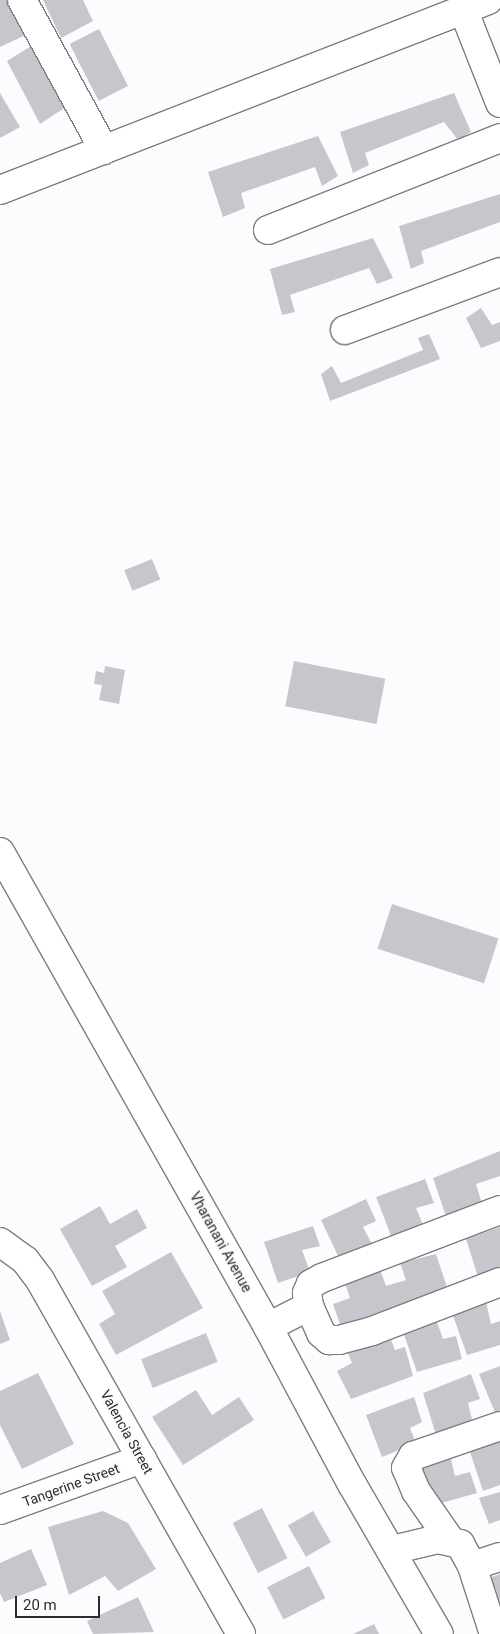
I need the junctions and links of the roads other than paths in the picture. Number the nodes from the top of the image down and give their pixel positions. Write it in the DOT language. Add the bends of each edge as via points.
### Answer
graph roads {
  1 [pos="22,0"];
  2 [pos="488,0"];
  3 [pos="463,10"];
  4 [pos="500,102"];
  5 [pos="500,138"];
  6 [pos="104,150"];
  7 [pos="0,190"];
  8 [pos="268,230"];
  9 [pos="500,272"];
  10 [pos="345,330"];
  11 [pos="0,852"];
  12 [pos="500,1210"];
  13 [pos="0,1242"];
  14 [pos="500,1282"];
  15 [pos="309,1306"];
  16 [pos="268,1326"];
  17 [pos="500,1426"];
  18 [pos="142,1459"];
  19 [pos="0,1510"];
  20 [pos="450,1540"];
  21 [pos="392,1550"];
  22 [pos="500,1557"];
  23 [pos="472,1566"];
  24 [pos="241,1634"];
  25 [pos="439,1634"];
  26 [pos="494,1634"];
  1 -- 6 [label="street"];
  2 -- 3 [label="street"];
  3 -- 4 [label="street"];
  3 -- 6 [label="street"];
  5 -- 8 [label="street"];
  6 -- 7 [label="street"];
  9 -- 10 [label="street"];
  11 -- 16 [label="street, Vharanani Avenue"];
  12 -- 15 [label="street" via="315,1281 308,1288"];
  13 -- 18 [label="street, Valencia Street" via="25,1260 40,1280"];
  14 -- 15 [label="street" via="349,1339 324,1337"];
  15 -- 16 [label="street"];
  16 -- 21 [label="street, Vharanani Avenue" via="352,1484"];
  17 -- 20 [label="street" via="413,1456 406,1468 420,1498"];
  18 -- 19 [label="street, Tangerine Street"];
  18 -- 24 [label="street, Valencia Street"];
  20 -- 21 [label="street" via="438,1539"];
  20 -- 23 [label="street" via="463,1547"];
  21 -- 25 [label="street, Vharanani Avenue"];
  22 -- 23 [label="street"];
  23 -- 26 [label="street"];
}
